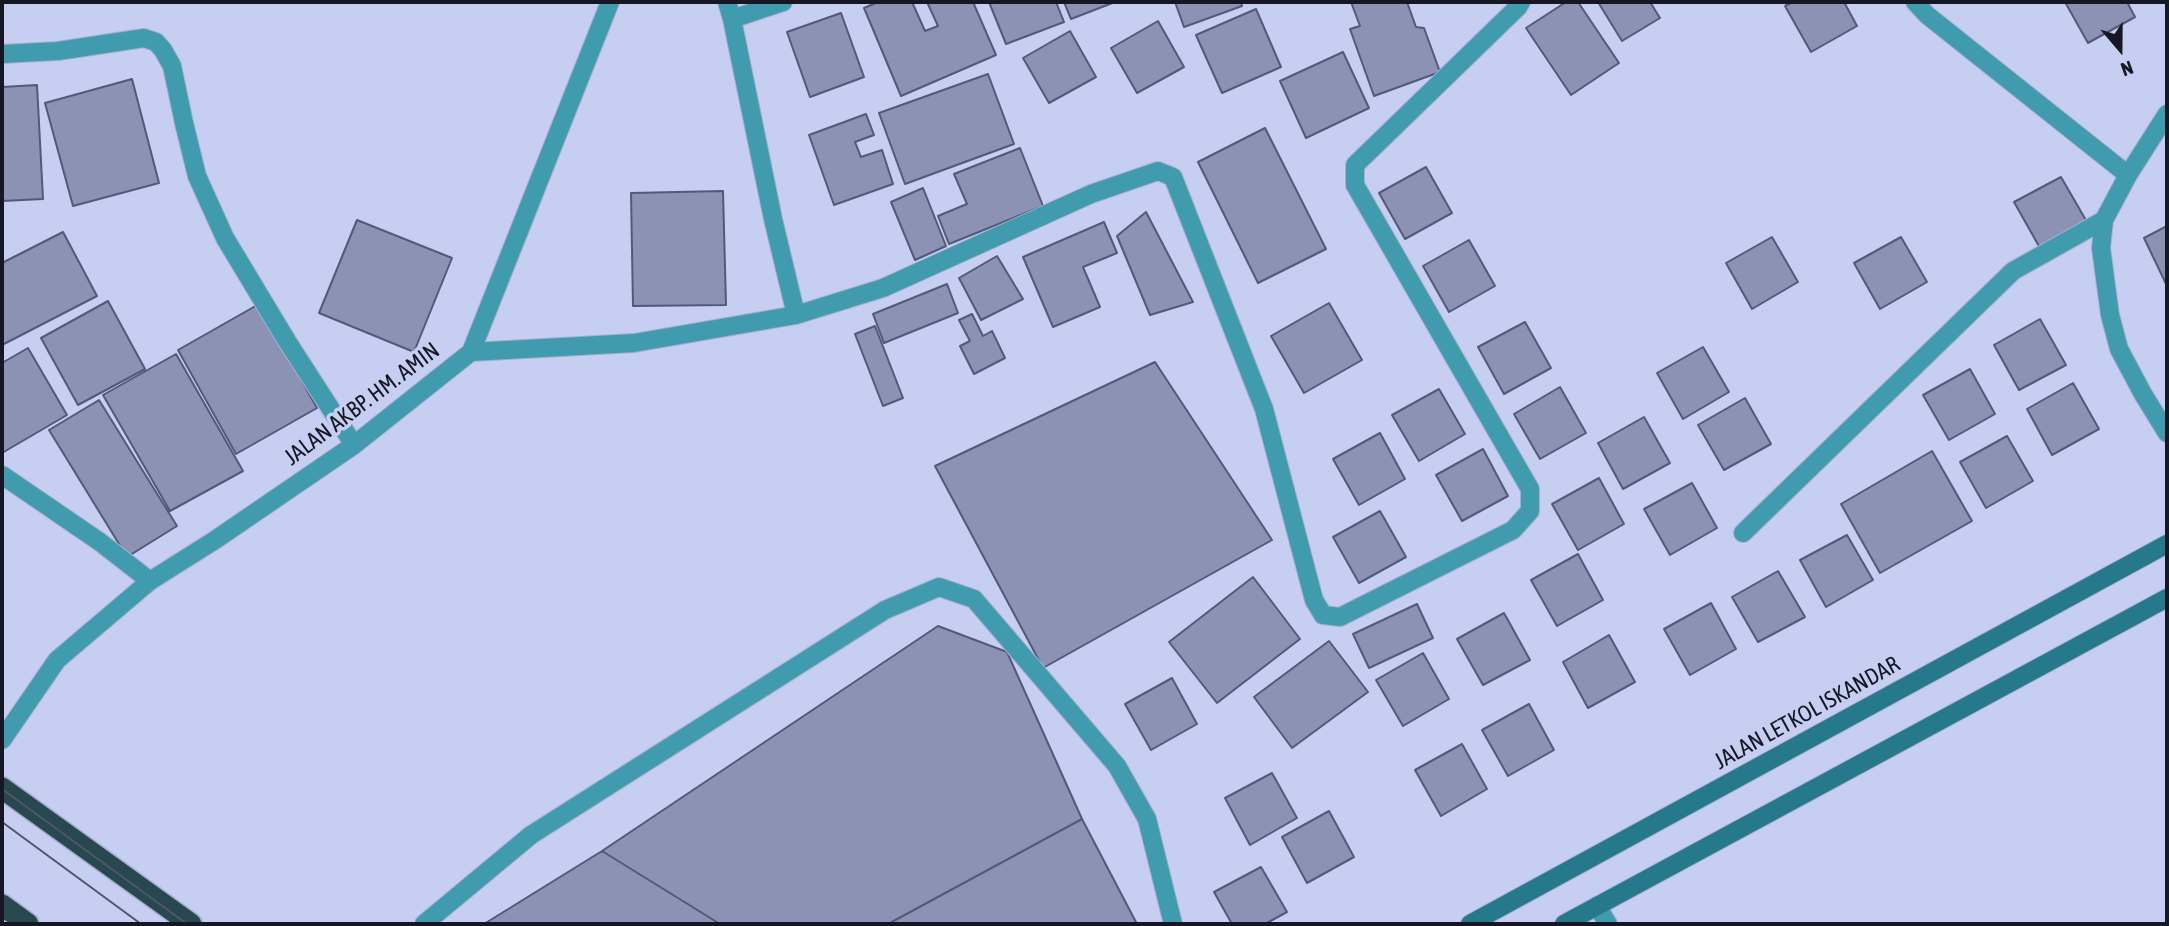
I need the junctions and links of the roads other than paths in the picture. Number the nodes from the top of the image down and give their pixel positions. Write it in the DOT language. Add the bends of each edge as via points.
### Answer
graph roads {
  1 [pos="610,2"];
  2 [pos="783,2"];
  3 [pos="1521,2"];
  4 [pos="1915,2"];
  5 [pos="730,10"];
  6 [pos="2,54"];
  7 [pos="2167,114"];
  8 [pos="2128,175"];
  9 [pos="2104,220"];
  10 [pos="796,315"];
  11 [pos="471,352"];
  12 [pos="2167,433"];
  13 [pos="354,445"];
  14 [pos="2,475"];
  15 [pos="1743,533"];
  16 [pos="2167,544"];
  17 [pos="150,581"];
  18 [pos="2167,598"];
  19 [pos="2,740"];
  20 [pos="2,788"];
  21 [pos="2,905"];
  22 [pos="1597,906"];
  23 [pos="28,924"];
  24 [pos="191,924"];
  25 [pos="424,924"];
  26 [pos="1173,924"];
  27 [pos="1471,924"];
  28 [pos="1564,924"];
  29 [pos="1608,924"];
  1 -- 11 [label="street, JALAN AKBP. HM. AMIN"];
  2 -- 5 [label="street"];
  3 -- 10 [label="street" via="1355,165 1355,185 1530,489 1530,511 1513,530 1340,617 1323,615 1314,600 1264,410 1173,177 1158,171 1090,194 883,288"];
  4 -- 8 [label="street"];
  5 -- 10 [label="street"];
  6 -- 13 [label="street" via="144,38 156,42 172,66 197,176 225,238"];
  7 -- 8 [label="street"];
  8 -- 9 [label="street"];
  9 -- 12 [label="street" via="2104,274 2119,349"];
  9 -- 15 [label="street" via="2013,271"];
  10 -- 11 [label="street" via="634,343"];
  11 -- 13 [label="street, JALAN AKBP. HM. AMIN"];
  13 -- 17 [label="street, JALAN AKBP. HM. AMIN"];
  14 -- 17 [label="street"];
  16 -- 27 [label="main road, JALAN LETKOL ISKANDAR"];
  17 -- 19 [label="street, JALAN AKBP. HM. AMIN" via="57,660"];
  18 -- 22 [label="main road"];
  20 -- 24 [label="highway"];
  21 -- 23 [label="highway"];
  22 -- 28 [label="main road"];
  22 -- 29 [label="street"];
  25 -- 26 [label="street" via="531,835 885,610 939,587 974,599 1117,765 1147,819"];
}
